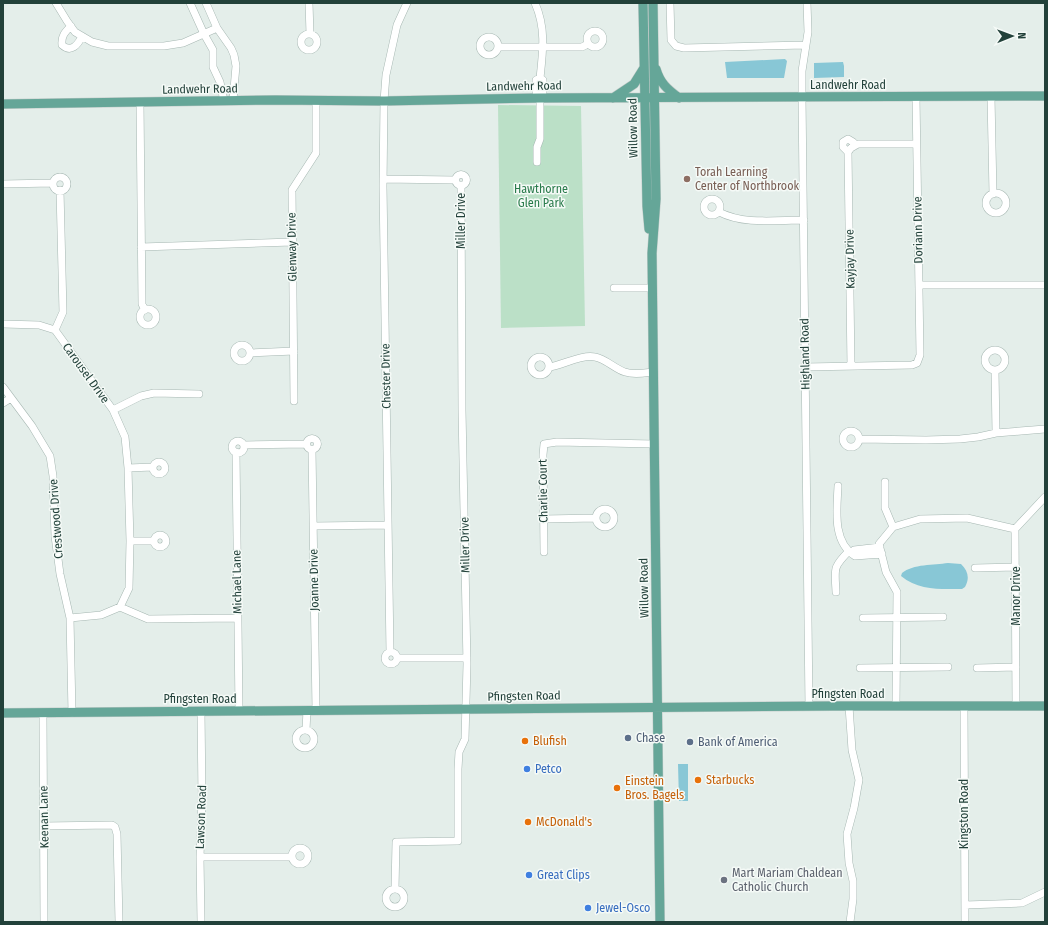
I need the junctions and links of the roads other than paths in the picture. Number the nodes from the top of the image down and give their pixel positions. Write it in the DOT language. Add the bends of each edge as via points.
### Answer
graph roads {
  1 [pos="56,3"];
  2 [pos="190,3"];
  3 [pos="206,3"];
  4 [pos="309,3"];
  5 [pos="406,3"];
  6 [pos="534,3"];
  7 [pos="642,3"];
  8 [pos="653,3"];
  9 [pos="670,3"];
  10 [pos="807,3"];
  11 [pos="71,26"];
  12 [pos="217,28"];
  13 [pos="204,34"];
  14 [pos="310,34"];
  15 [pos="82,36"];
  16 [pos="588,44"];
  17 [pos="805,45"];
  18 [pos="499,47"];
  19 [pos="543,48"];
  20 [pos="653,62"];
  21 [pos="644,68"];
  22 [pos="540,96"];
  23 [pos="1045,96"];
  24 [pos="802,97"];
  25 [pos="916,97"];
  26 [pos="991,97"];
  27 [pos="613,98"];
  28 [pos="649,98"];
  29 [pos="679,98"];
  30 [pos="316,100"];
  31 [pos="228,101"];
  32 [pos="384,101"];
  33 [pos="140,102"];
  34 [pos="3,104"];
  35 [pos="916,144"];
  36 [pos="537,162"];
  37 [pos="383,179"];
  38 [pos="53,183"];
  39 [pos="3,184"];
  40 [pos="60,190"];
  41 [pos="993,194"];
  42 [pos="719,212"];
  43 [pos="804,220"];
  44 [pos="292,242"];
  45 [pos="141,247"];
  46 [pos="919,285"];
  47 [pos="1045,285"];
  48 [pos="614,288"];
  49 [pos="652,288"];
  50 [pos="145,310"];
  51 [pos="3,324"];
  52 [pos="55,330"];
  53 [pos="294,351"];
  54 [pos="250,353"];
  55 [pos="851,366"];
  56 [pos="549,367"];
  57 [pos="805,367"];
  58 [pos="995,370"];
  59 [pos="653,372"];
  60 [pos="3,387"];
  61 [pos="199,394"];
  62 [pos="11,398"];
  63 [pos="294,401"];
  64 [pos="3,403"];
  65 [pos="113,410"];
  66 [pos="1045,430"];
  67 [pos="996,433"];
  68 [pos="859,439"];
  69 [pos="306,444"];
  70 [pos="654,444"];
  71 [pos="312,450"];
  72 [pos="153,467"];
  73 [pos="128,468"];
  74 [pos="885,482"];
  75 [pos="838,486"];
  76 [pos="1045,497"];
  77 [pos="596,518"];
  78 [pos="544,519"];
  79 [pos="388,525"];
  80 [pos="314,526"];
  81 [pos="893,527"];
  82 [pos="1015,529"];
  83 [pos="130,541"];
  84 [pos="154,541"];
  85 [pos="881,551"];
  86 [pos="544,552"];
  87 [pos="850,552"];
  88 [pos="1016,567"];
  89 [pos="975,568"];
  90 [pos="836,592"];
  91 [pos="120,607"];
  92 [pos="897,617"];
  93 [pos="944,617"];
  94 [pos="70,618"];
  95 [pos="238,618"];
  96 [pos="863,618"];
  97 [pos="390,652"];
  98 [pos="397,658"];
  99 [pos="467,658"];
  100 [pos="896,667"];
  101 [pos="948,667"];
  102 [pos="1016,667"];
  103 [pos="860,668"];
  104 [pos="977,668"];
  105 [pos="809,706"];
  106 [pos="849,706"];
  107 [pos="896,706"];
  108 [pos="964,706"];
  109 [pos="1016,706"];
  110 [pos="1045,706"];
  111 [pos="658,707"];
  112 [pos="466,709"];
  113 [pos="311,710"];
  114 [pos="201,711"];
  115 [pos="239,711"];
  116 [pos="72,712"];
  117 [pos="3,713"];
  118 [pos="42,713"];
  119 [pos="306,730"];
  120 [pos="44,826"];
  121 [pos="200,857"];
  122 [pos="292,857"];
  123 [pos="395,890"];
  124 [pos="1045,894"];
  125 [pos="965,905"];
  126 [pos="44,922"];
  127 [pos="119,922"];
  128 [pos="201,922"];
  129 [pos="660,922"];
  130 [pos="850,922"];
  131 [pos="965,922"];
  1 -- 11 [label="street"];
  2 -- 13 [label="street"];
  3 -- 12 [label="street"];
  4 -- 14 [label="street"];
  5 -- 32 [label="street, Chester Drive" via="397,25 386,75"];
  6 -- 19 [label="street" via="541,18"];
  7 -- 21 [label="main road, Willow Road"];
  8 -- 20 [label="main road, Willow Road"];
  9 -- 17 [label="street" via="671,40 676,46 684,48"];
  10 -- 17 [label="street, Highland Road" via="808,32"];
  11 -- 15 [label="street"];
  11 -- 15 [label="street" via="61,38 62,45 66,48 74,47"];
  12 -- 13 [label="street"];
  12 -- 31 [label="street" via="231,48 236,66"];
  13 -- 15 [label="street" via="183,44 139,47 108,46 92,42"];
  13 -- 31 [label="street" via="213,50 213,67"];
  16 -- 19 [label="street" via="582,47"];
  17 -- 24 [label="street, Highland Road"];
  18 -- 19 [label="street"];
  19 -- 22 [label="street" via="540,78 536,80 536,92"];
  20 -- 28 [label="main road, Willow Road"];
  20 -- 29 [label="main road" via="660,80"];
  21 -- 27 [label="main road" via="634,84"];
  21 -- 28 [label="main road, Willow Road"];
  22 -- 27 [label="main road, Landwehr Road"];
  22 -- 32 [label="main road, Landwehr Road"];
  22 -- 36 [label="street"];
  23 -- 26 [label="main road, Landwehr Road"];
  24 -- 25 [label="main road, Landwehr Road"];
  24 -- 29 [label="main road, Landwehr Road"];
  24 -- 43 [label="street, Highland Road"];
  25 -- 26 [label="main road, Landwehr Road"];
  25 -- 35 [label="street, Doriann Drive"];
  26 -- 41 [label="street"];
  27 -- 28 [label="main road, Landwehr Road"];
  28 -- 29 [label="main road, Landwehr Road"];
  28 -- 49 [label="main road, Willow Road" via="656,199"];
  30 -- 31 [label="main road, Landwehr Road"];
  30 -- 32 [label="main road, Landwehr Road"];
  30 -- 44 [label="street, Glenway Drive" via="316,153 292,190"];
  31 -- 33 [label="main road, Landwehr Road"];
  32 -- 37 [label="street, Chester Drive"];
  33 -- 34 [label="main road, Landwehr Road"];
  33 -- 45 [label="street"];
  35 -- 46 [label="street, Doriann Drive"];
  35 -- 55 [label="street, Kayjay Drive" via="856,145 848,139 843,142 843,147 848,152"];
  37 -- 79 [label="street, Chester Drive"];
  37 -- 99 [label="street, Miller Drive" via="455,180 457,175 461,174 466,180 465,184 461,185"];
  38 -- 39 [label="street"];
  38 -- 40 [label="street" via="56,189"];
  38 -- 40 [label="street" via="59,177 65,180 66,186"];
  40 -- 52 [label="street" via="63,312"];
  42 -- 43 [label="street" via="748,220"];
  43 -- 57 [label="street, Highland Road"];
  44 -- 45 [label="street"];
  44 -- 53 [label="street, Glenway Drive"];
  45 -- 50 [label="street" via="142,304"];
  46 -- 47 [label="street"];
  46 -- 55 [label="street, Doriann Drive" via="920,355 917,363"];
  48 -- 49 [label="street"];
  49 -- 59 [label="main road, Willow Road"];
  51 -- 52 [label="street, Carousel Drive" via="39,325"];
  52 -- 65 [label="street, Carousel Drive"];
  53 -- 54 [label="street"];
  53 -- 63 [label="street, Glenway Drive"];
  55 -- 57 [label="street"];
  56 -- 59 [label="street" via="587,356 603,360 626,373"];
  57 -- 105 [label="street, Highland Road"];
  58 -- 67 [label="street"];
  59 -- 70 [label="main road, Willow Road"];
  60 -- 62 [label="street, Crestwood Drive"];
  61 -- 65 [label="street" via="141,396"];
  62 -- 64 [label="street"];
  62 -- 94 [label="street, Crestwood Drive" via="50,456 55,536"];
  65 -- 73 [label="street, Carousel Drive" via="125,437"];
  66 -- 67 [label="street"];
  67 -- 68 [label="street" via="960,439"];
  69 -- 71 [label="street"];
  69 -- 71 [label="street" via="311,438 316,440 318,446"];
  69 -- 95 [label="street, Michael Lane" via="244,445 242,451 236,452"];
  70 -- 78 [label="street, Charlie Court" via="544,444"];
  70 -- 111 [label="main road, Willow Road"];
  71 -- 80 [label="street, Joanne Drive"];
  72 -- 73 [label="street"];
  73 -- 83 [label="street, Carousel Drive"];
  74 -- 81 [label="street" via="885,508"];
  75 -- 87 [label="street" via="838,532"];
  76 -- 82 [label="street"];
  77 -- 78 [label="street"];
  78 -- 86 [label="street, Charlie Court"];
  79 -- 80 [label="street"];
  79 -- 97 [label="street, Chester Drive"];
  80 -- 113 [label="street, Joanne Drive"];
  81 -- 82 [label="street" via="920,519 967,518"];
  81 -- 85 [label="street" via="879,544"];
  82 -- 88 [label="street, Manor Drive"];
  83 -- 84 [label="street"];
  83 -- 91 [label="street, Carousel Drive" via="129,588"];
  85 -- 87 [label="street" via="855,556"];
  85 -- 92 [label="street" via="886,572 897,592"];
  87 -- 90 [label="street" via="835,566"];
  88 -- 89 [label="street"];
  88 -- 102 [label="street, Manor Drive"];
  91 -- 94 [label="street" via="101,615"];
  91 -- 95 [label="street" via="148,619"];
  92 -- 93 [label="street"];
  92 -- 96 [label="street"];
  92 -- 100 [label="street"];
  94 -- 116 [label="street, Crestwood Drive"];
  95 -- 115 [label="street, Michael Lane"];
  97 -- 98 [label="street" via="395,653"];
  97 -- 98 [label="street" via="385,655 386,662 393,664"];
  98 -- 99 [label="street"];
  99 -- 112 [label="street, Miller Drive"];
  100 -- 101 [label="street"];
  100 -- 103 [label="street"];
  100 -- 107 [label="street"];
  102 -- 104 [label="street"];
  102 -- 109 [label="street, Manor Drive"];
  105 -- 106 [label="main road, Pfingsten Road"];
  105 -- 111 [label="main road, Pfingsten Road"];
  106 -- 107 [label="main road, Pfingsten Road"];
  106 -- 130 [label="street" via="852,750 859,780 848,834 849,863 853,881"];
  107 -- 108 [label="main road, Pfingsten Road"];
  108 -- 109 [label="main road, Pfingsten Road"];
  108 -- 125 [label="street, Kingston Road"];
  109 -- 110 [label="main road, Pfingsten Road"];
  111 -- 112 [label="main road, Pfingsten Road"];
  111 -- 129 [label="main road, Willow Road"];
  112 -- 113 [label="main road, Pfingsten Road"];
  112 -- 123 [label="street, Miller Drive" via="464,739 459,752 458,841 396,842"];
  113 -- 115 [label="main road, Pfingsten Road"];
  113 -- 119 [label="street, Joanne Drive"];
  114 -- 115 [label="main road, Pfingsten Road"];
  114 -- 116 [label="main road, Pfingsten Road"];
  114 -- 121 [label="street, Lawson Road"];
  116 -- 118 [label="main road, Pfingsten Road"];
  117 -- 118 [label="main road, Pfingsten Road"];
  118 -- 120 [label="street, Keenan Lane"];
  120 -- 126 [label="street, Keenan Lane"];
  120 -- 127 [label="street" via="115,827 118,834"];
  121 -- 122 [label="street"];
  121 -- 128 [label="street, Lawson Road"];
  124 -- 125 [label="street" via="1022,903"];
  125 -- 131 [label="street, Kingston Road"];
}
